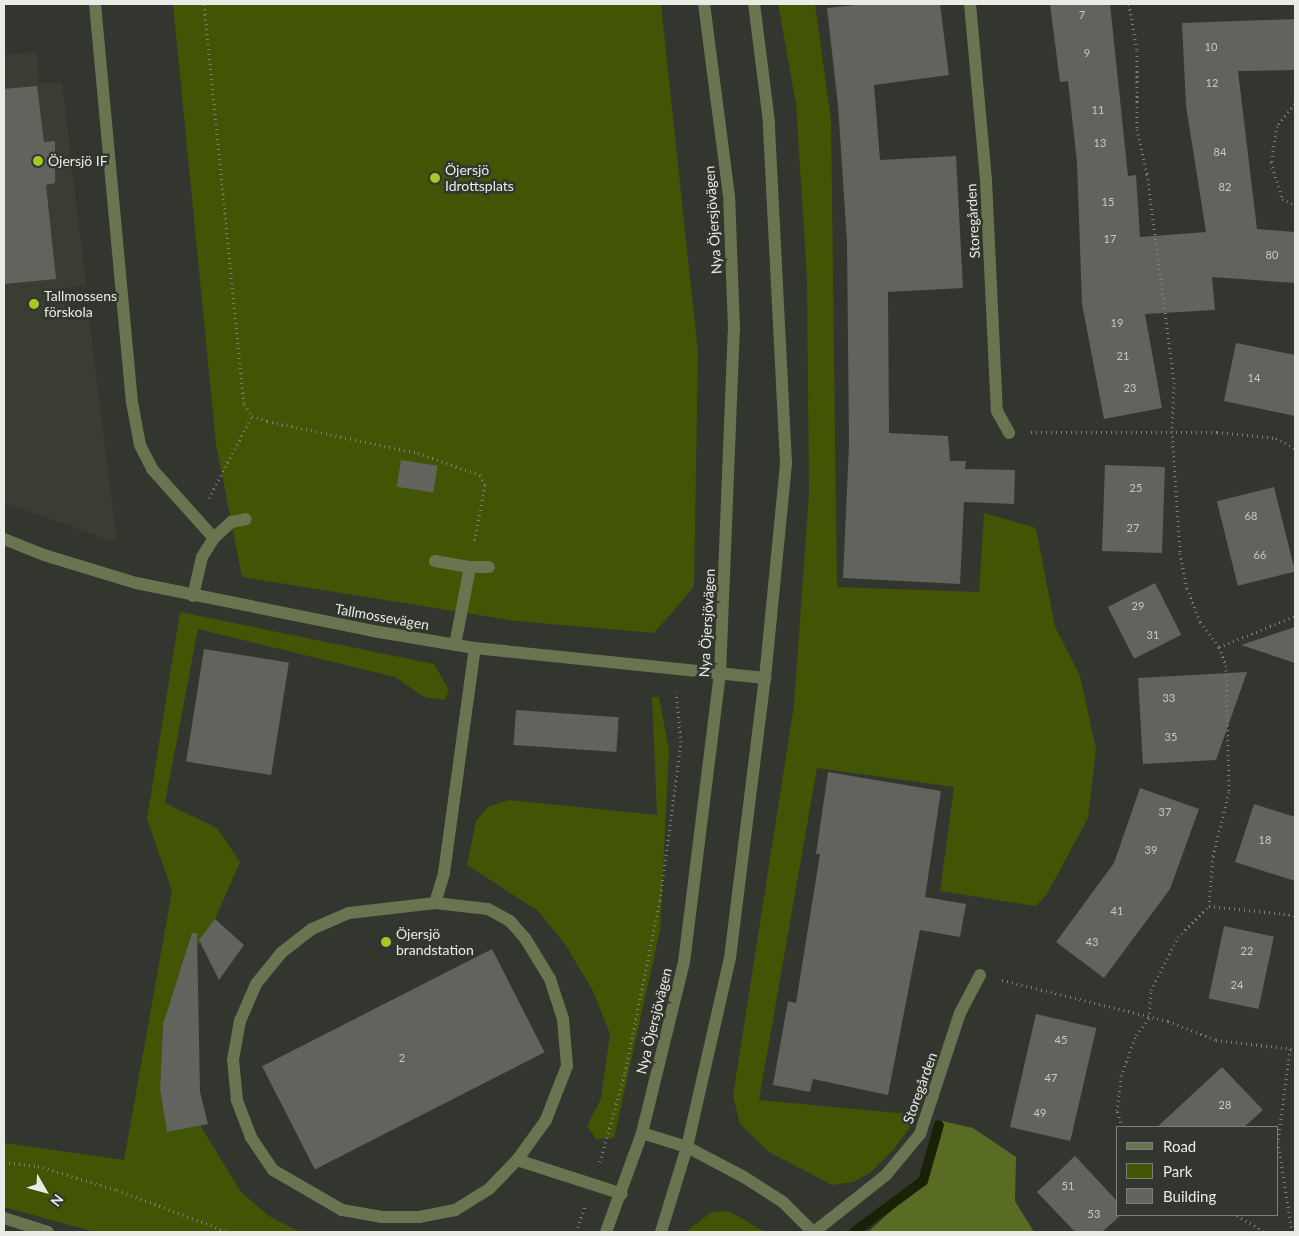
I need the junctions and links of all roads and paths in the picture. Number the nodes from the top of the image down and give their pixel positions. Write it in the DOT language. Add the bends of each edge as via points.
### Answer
graph roads {
  1 [pos="95,4"];
  2 [pos="204,4"];
  3 [pos="704,4"];
  4 [pos="754,4"];
  5 [pos="970,4"];
  6 [pos="1129,4"];
  7 [pos="1295,104"];
  8 [pos="1295,205"];
  9 [pos="252,416"];
  10 [pos="1172,431"];
  11 [pos="1009,433"];
  12 [pos="1295,448"];
  13 [pos="195,518"];
  14 [pos="246,518"];
  15 [pos="4,538"];
  16 [pos="214,538"];
  17 [pos="436,561"];
  18 [pos="470,567"];
  19 [pos="489,567"];
  20 [pos="193,596"];
  21 [pos="1295,616"];
  22 [pos="455,645"];
  23 [pos="1220,646"];
  24 [pos="475,648"];
  25 [pos="678,670"];
  26 [pos="720,674"];
  27 [pos="765,678"];
  28 [pos="435,903"];
  29 [pos="1210,906"];
  30 [pos="1295,915"];
  31 [pos="980,975"];
  32 [pos="1148,1018"];
  33 [pos="1295,1048"];
  34 [pos="1290,1049"];
  35 [pos="1122,1126"];
  36 [pos="642,1133"];
  37 [pos="1279,1135"];
  38 [pos="687,1147"];
  39 [pos="1279,1149"];
  40 [pos="517,1160"];
  41 [pos="4,1162"];
  42 [pos="593,1184"];
  43 [pos="622,1194"];
  44 [pos="1239,1216"];
  45 [pos="4,1218"];
  46 [pos="48,1232"];
  47 [pos="229,1232"];
  48 [pos="576,1232"];
  49 [pos="606,1232"];
  50 [pos="661,1232"];
  51 [pos="813,1232"];
  52 [pos="1264,1232"];
  53 [pos="1292,1232"];
  1 -- 13 [label="street" via="132,402 140,445 152,469"];
  2 -- 9 [label="path" via="244,404"];
  3 -- 26 [label="street, Nya Öjersjövägen" via="728,196 734,330"];
  4 -- 27 [label="street" via="769,122 786,463"];
  5 -- 11 [label="street, Storegården" via="986,181 996,411"];
  6 -- 10 [label="path" via="1136,51 1137,129 1147,174 1174,382"];
  7 -- 8 [label="path" via="1277,126 1271,162 1282,199"];
  9 -- 13 [label="path"];
  9 -- 18 [label="path" via="418,454 480,475 484,485"];
  10 -- 11 [label="path"];
  10 -- 12 [label="path" via="1276,438"];
  10 -- 23 [label="path" via="1180,553 1187,588 1200,622"];
  13 -- 16 [label="street"];
  14 -- 16 [label="street" via="230,522"];
  15 -- 20 [label="street, Tallmossevägen" via="89,570"];
  16 -- 20 [label="street" via="202,557"];
  17 -- 18 [label="street"];
  18 -- 19 [label="street"];
  18 -- 22 [label="street"];
  20 -- 22 [label="street, Tallmossevägen"];
  21 -- 23 [label="path"];
  22 -- 24 [label="street, Tallmossevägen"];
  23 -- 29 [label="path" via="1226,665 1228,792 1213,856"];
  24 -- 25 [label="street, Tallmossevägen"];
  24 -- 28 [label="street" via="444,873"];
  25 -- 26 [label="street, Tallmossevägen"];
  25 -- 42 [label="path" via="675,700 681,742 660,900 625,1073"];
  26 -- 27 [label="street, Tallmossevägen"];
  26 -- 36 [label="street, Nya Öjersjövägen" via="684,962"];
  27 -- 38 [label="street" via="730,958"];
  28 -- 40 [label="street" via="488,908 510,921 550,979 563,1019 567,1066 546,1120"];
  28 -- 40 [label="street" via="349,913 312,929 281,953 256,984 240,1021 234,1060 237,1100 251,1137 273,1170 342,1210 410,1217 455,1210 489,1189"];
  29 -- 30 [label="path"];
  29 -- 32 [label="path" via="1178,937 1151,990"];
  31 -- 32 [label="path"];
  31 -- 51 [label="street, Storegården" via="960,1013 920,1134 886,1175"];
  32 -- 34 [label="path" via="1216,1040"];
  32 -- 35 [label="path" via="1136,1035 1121,1076 1117,1111"];
  33 -- 34 [label="path"];
  34 -- 37 [label="path"];
  36 -- 38 [label="street, Storegården"];
  36 -- 43 [label="street, Nya Öjersjövägen"];
  38 -- 50 [label="street"];
  38 -- 51 [label="street, Storegården" via="783,1202"];
  39 -- 53 [label="path"];
  40 -- 42 [label="street"];
  41 -- 47 [label="path" via="38,1166 117,1190"];
  42 -- 43 [label="street"];
  42 -- 48 [label="path"];
  43 -- 49 [label="street, Nya Öjersjövägen"];
  44 -- 52 [label="path"];
  45 -- 46 [label="street"];
}
